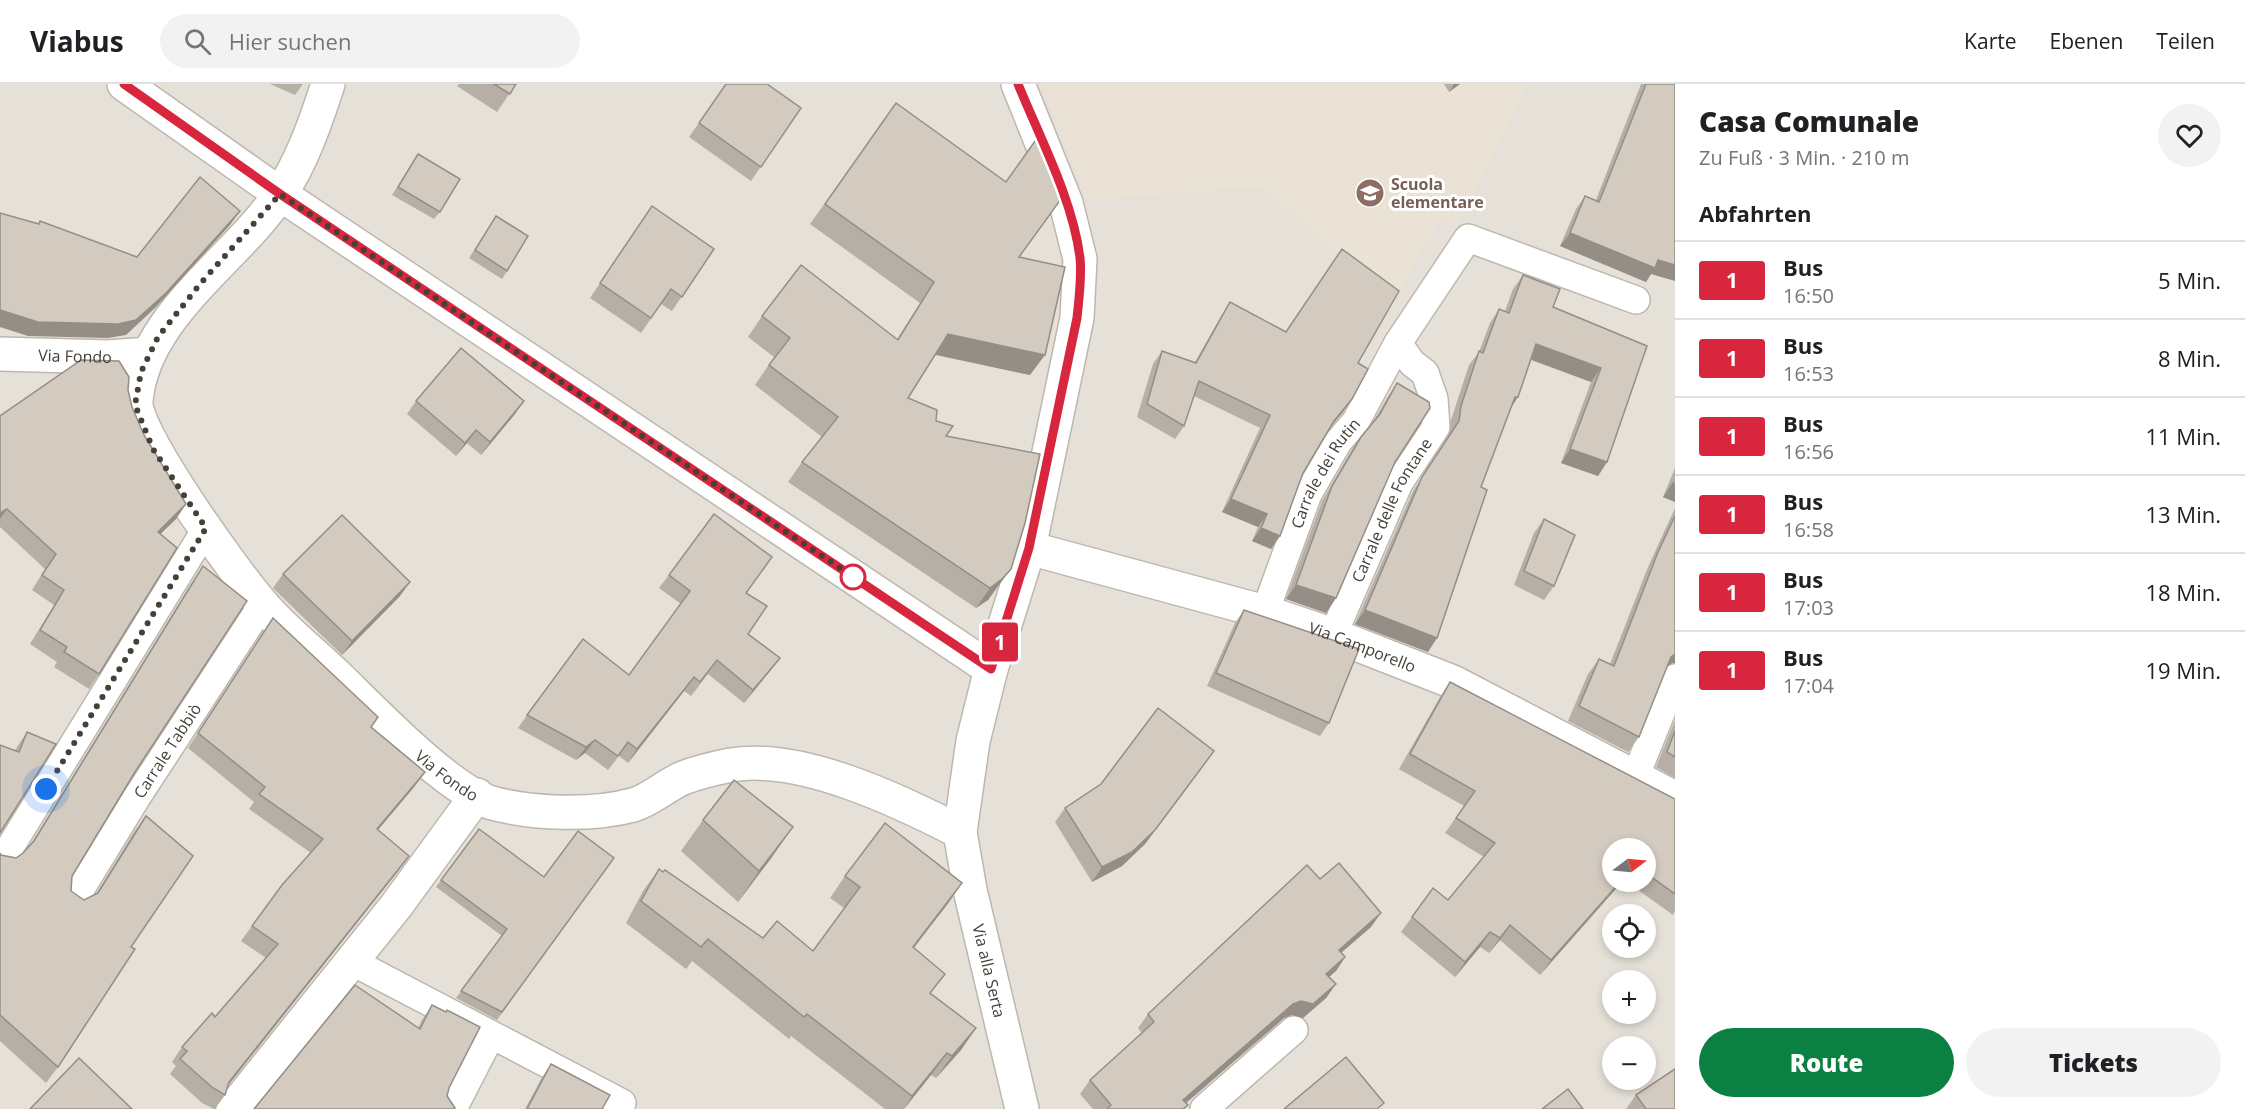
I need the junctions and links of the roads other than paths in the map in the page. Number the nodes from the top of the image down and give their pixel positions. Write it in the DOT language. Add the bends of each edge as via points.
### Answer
graph roads {
  1 [pos="124,84"];
  2 [pos="328,84"];
  3 [pos="1018,84"];
  4 [pos="280,194"];
  5 [pos="1636,300"];
  6 [pos="1398,343"];
  7 [pos="0,354"];
  8 [pos="149,354"];
  9 [pos="206,528"];
  10 [pos="1029,548"];
  11 [pos="262,605"];
  12 [pos="1265,612"];
  13 [pos="1333,635"];
  14 [pos="991,669"];
  15 [pos="1675,678"];
  16 [pos="1636,775"];
  17 [pos="477,795"];
  18 [pos="1675,798"];
  19 [pos="960,832"];
  20 [pos="0,859"];
  21 [pos="74,900"];
  22 [pos="351,961"];
  23 [pos="1294,1030"];
  24 [pos="491,1035"];
  25 [pos="622,1103"];
  26 [pos="233,1109"];
  27 [pos="453,1109"];
  28 [pos="1022,1109"];
  29 [pos="1204,1109"];
  1 -- 4 [label="street"];
  2 -- 4 [label="street, Via Fondo" via="316,122"];
  3 -- 10 [label="street, Via alla Serta" via="1066,203 1080,259 1077,318"];
  4 -- 8 [label="street, Via Fondo" via="200,284"];
  4 -- 14 [label="street"];
  5 -- 6 [label="lane" via="1468,238"];
  6 -- 12 [label="lane, Carrale dei Rutin" via="1356,421 1338,442 1308,494"];
  6 -- 13 [label="lane, Carrale delle Fontane" via="1425,373 1434,399 1436,427 1399,483"];
  7 -- 8 [label="street, Via Fondo"];
  8 -- 9 [label="street, Via Fondo" via="135,405 153,449"];
  9 -- 11 [label="street, Via Fondo"];
  9 -- 20 [label="lane"];
  10 -- 12 [label="street, Via Camporello"];
  10 -- 14 [label="street, Via alla Serta"];
  11 -- 17 [label="street, Via Fondo" via="448,778"];
  11 -- 21 [label="lane, Carrale Tabbiò"];
  12 -- 13 [label="street, Via Camporello"];
  13 -- 16 [label="street, Via Camporello" via="1453,682"];
  14 -- 19 [label="street, Via alla Serta" via="973,741"];
  15 -- 16 [label="lane"];
  16 -- 18 [label="street, Via Camporello"];
  17 -- 19 [label="street, Via Fondo" via="489,802 518,808 588,810 635,804 683,778 734,765 783,766 827,774"];
  17 -- 22 [label="street"];
  19 -- 28 [label="street, Via alla Serta"];
  22 -- 24 [label="lane"];
  22 -- 26 [label="street"];
  23 -- 29 [label="lane"];
  24 -- 25 [label="lane"];
  24 -- 27 [label="lane"];
}
